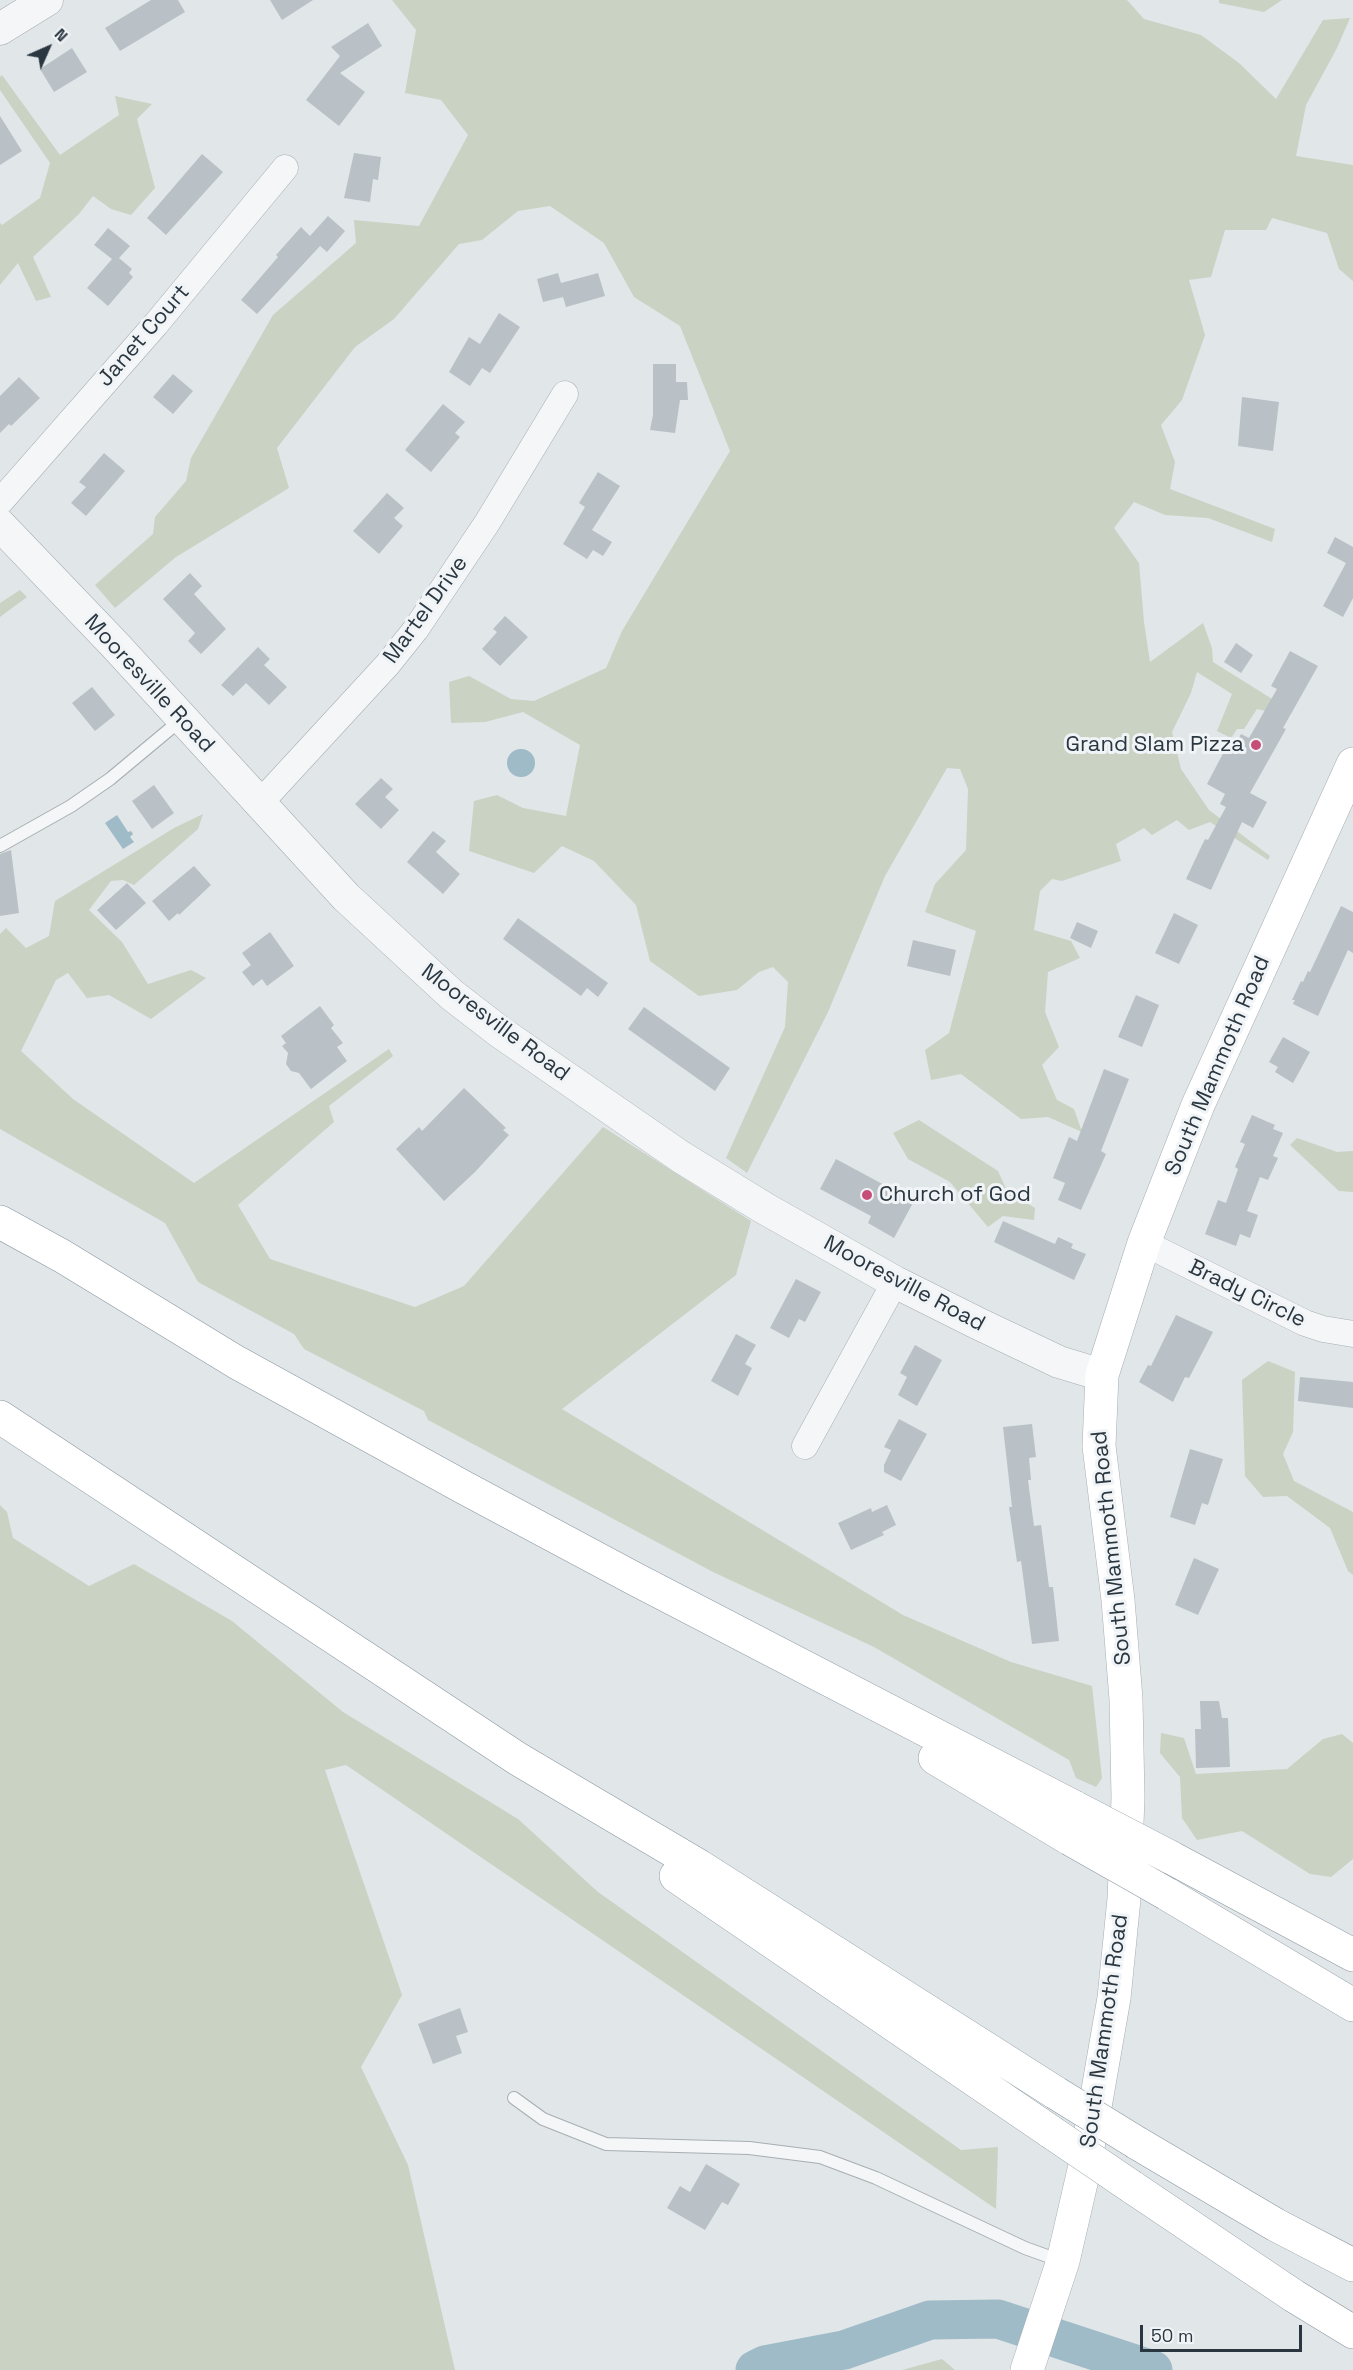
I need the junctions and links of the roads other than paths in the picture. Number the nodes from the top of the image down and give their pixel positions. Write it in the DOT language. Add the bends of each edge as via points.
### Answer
graph roads {
  1 [pos="47,0"];
  2 [pos="0,29"];
  3 [pos="285,168"];
  4 [pos="565,394"];
  5 [pos="0,502"];
  6 [pos="0,525"];
  7 [pos="182,719"];
  8 [pos="1353,764"];
  9 [pos="259,804"];
  10 [pos="0,846"];
  11 [pos="0,1222"];
  12 [pos="1144,1243"];
  13 [pos="895,1282"];
  14 [pos="1353,1334"];
  15 [pos="1102,1375"];
  16 [pos="0,1417"];
  17 [pos="805,1446"];
  18 [pos="518,1759"];
  19 [pos="1073,1824"];
  20 [pos="1353,1955"];
  21 [pos="1353,2005"];
  22 [pos="514,2098"];
  23 [pos="1063,2261"];
  24 [pos="1353,2265"];
  25 [pos="1353,2332"];
  26 [pos="1027,2370"];
  1 -- 2 [label="street"];
  3 -- 5 [label="street, Janet Court" via="156,324"];
  4 -- 9 [label="street, Martel Drive" via="487,523 416,629"];
  6 -- 7 [label="street, Mooresville Road"];
  7 -- 9 [label="street, Mooresville Road"];
  7 -- 10 [label="lane" via="110,779"];
  8 -- 12 [label="main road, South Mammoth Road" via="1225,1043"];
  9 -- 13 [label="street, Mooresville Road" via="346,897 452,995 500,1032 681,1157"];
  11 -- 19 [label="main road" via="236,1362"];
  12 -- 14 [label="street, Brady Circle" via="1305,1323"];
  12 -- 15 [label="main road, South Mammoth Road"];
  13 -- 15 [label="street, Mooresville Road" via="1059,1362"];
  13 -- 17 [label="street"];
  15 -- 23 [label="main road, South Mammoth Road" via="1099,1446 1126,1699 1124,1899 1114,1998 1094,2121"];
  16 -- 18 [label="main road"];
  18 -- 24 [label="main road, bridge" via="699,1866 1137,2143 1276,2225"];
  18 -- 25 [label="main road, bridge" via="705,1897"];
  19 -- 20 [label="main road, bridge" via="1170,1857"];
  19 -- 21 [label="main road, bridge" via="1167,1894"];
  22 -- 23 [label="lane" via="543,2119 606,2145 749,2148 820,2157 876,2178 1025,2248"];
  23 -- 26 [label="main road, South Mammoth Road"];
}
